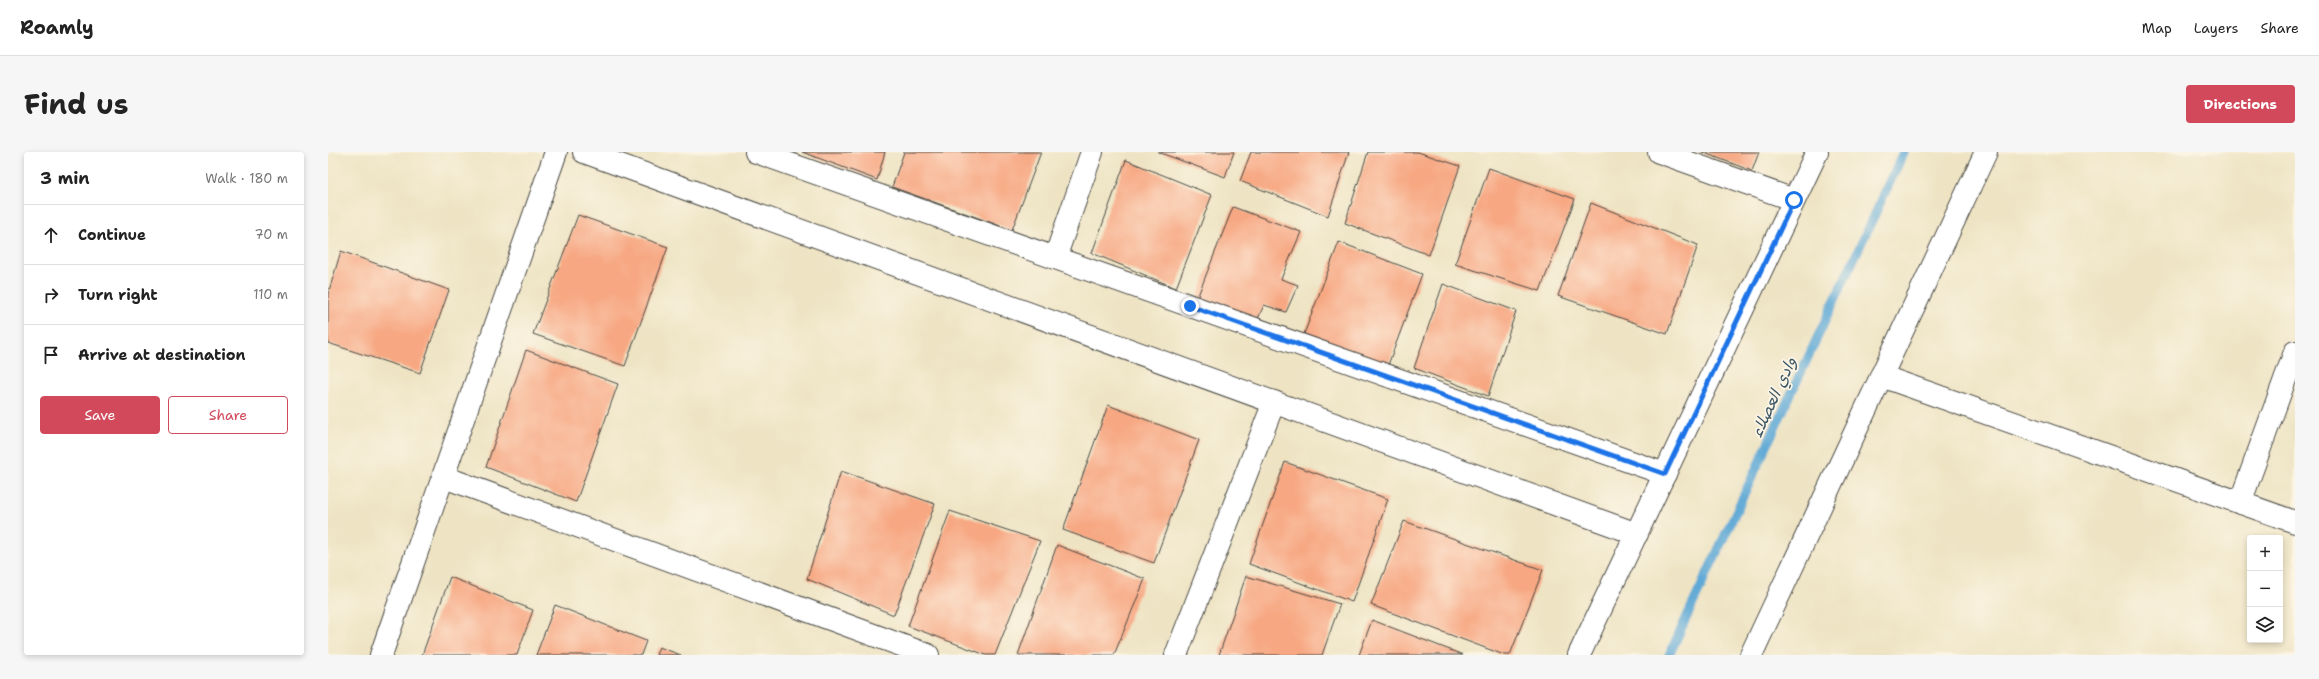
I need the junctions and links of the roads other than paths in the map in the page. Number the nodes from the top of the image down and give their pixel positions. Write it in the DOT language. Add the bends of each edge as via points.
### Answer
graph roads {
  1 [pos="556,152"];
  2 [pos="584,152"];
  3 [pos="756,152"];
  4 [pos="1092,152"];
  5 [pos="1659,152"];
  6 [pos="1817,152"];
  7 [pos="1986,152"];
  8 [pos="1794,200"];
  9 [pos="1055,258"];
  10 [pos="2295,352"];
  11 [pos="1882,376"];
  12 [pos="1274,402"];
  13 [pos="1665,474"];
  14 [pos="444,477"];
  15 [pos="2240,503"];
  16 [pos="2295,522"];
  17 [pos="1637,534"];
  18 [pos="381,655"];
  19 [pos="928,655"];
  20 [pos="1176,655"];
  21 [pos="1579,655"];
  22 [pos="1751,655"];
  1 -- 14 [label="street"];
  2 -- 12 [label="street"];
  3 -- 9 [label="street"];
  4 -- 9 [label="street"];
  5 -- 8 [label="street"];
  6 -- 8 [label="street"];
  7 -- 11 [label="street"];
  8 -- 13 [label="street"];
  9 -- 13 [label="street"];
  10 -- 15 [label="street"];
  11 -- 15 [label="street"];
  11 -- 22 [label="street"];
  12 -- 17 [label="street"];
  12 -- 20 [label="street"];
  13 -- 17 [label="street"];
  14 -- 18 [label="street"];
  14 -- 19 [label="street"];
  15 -- 16 [label="street"];
  17 -- 21 [label="street"];
}
